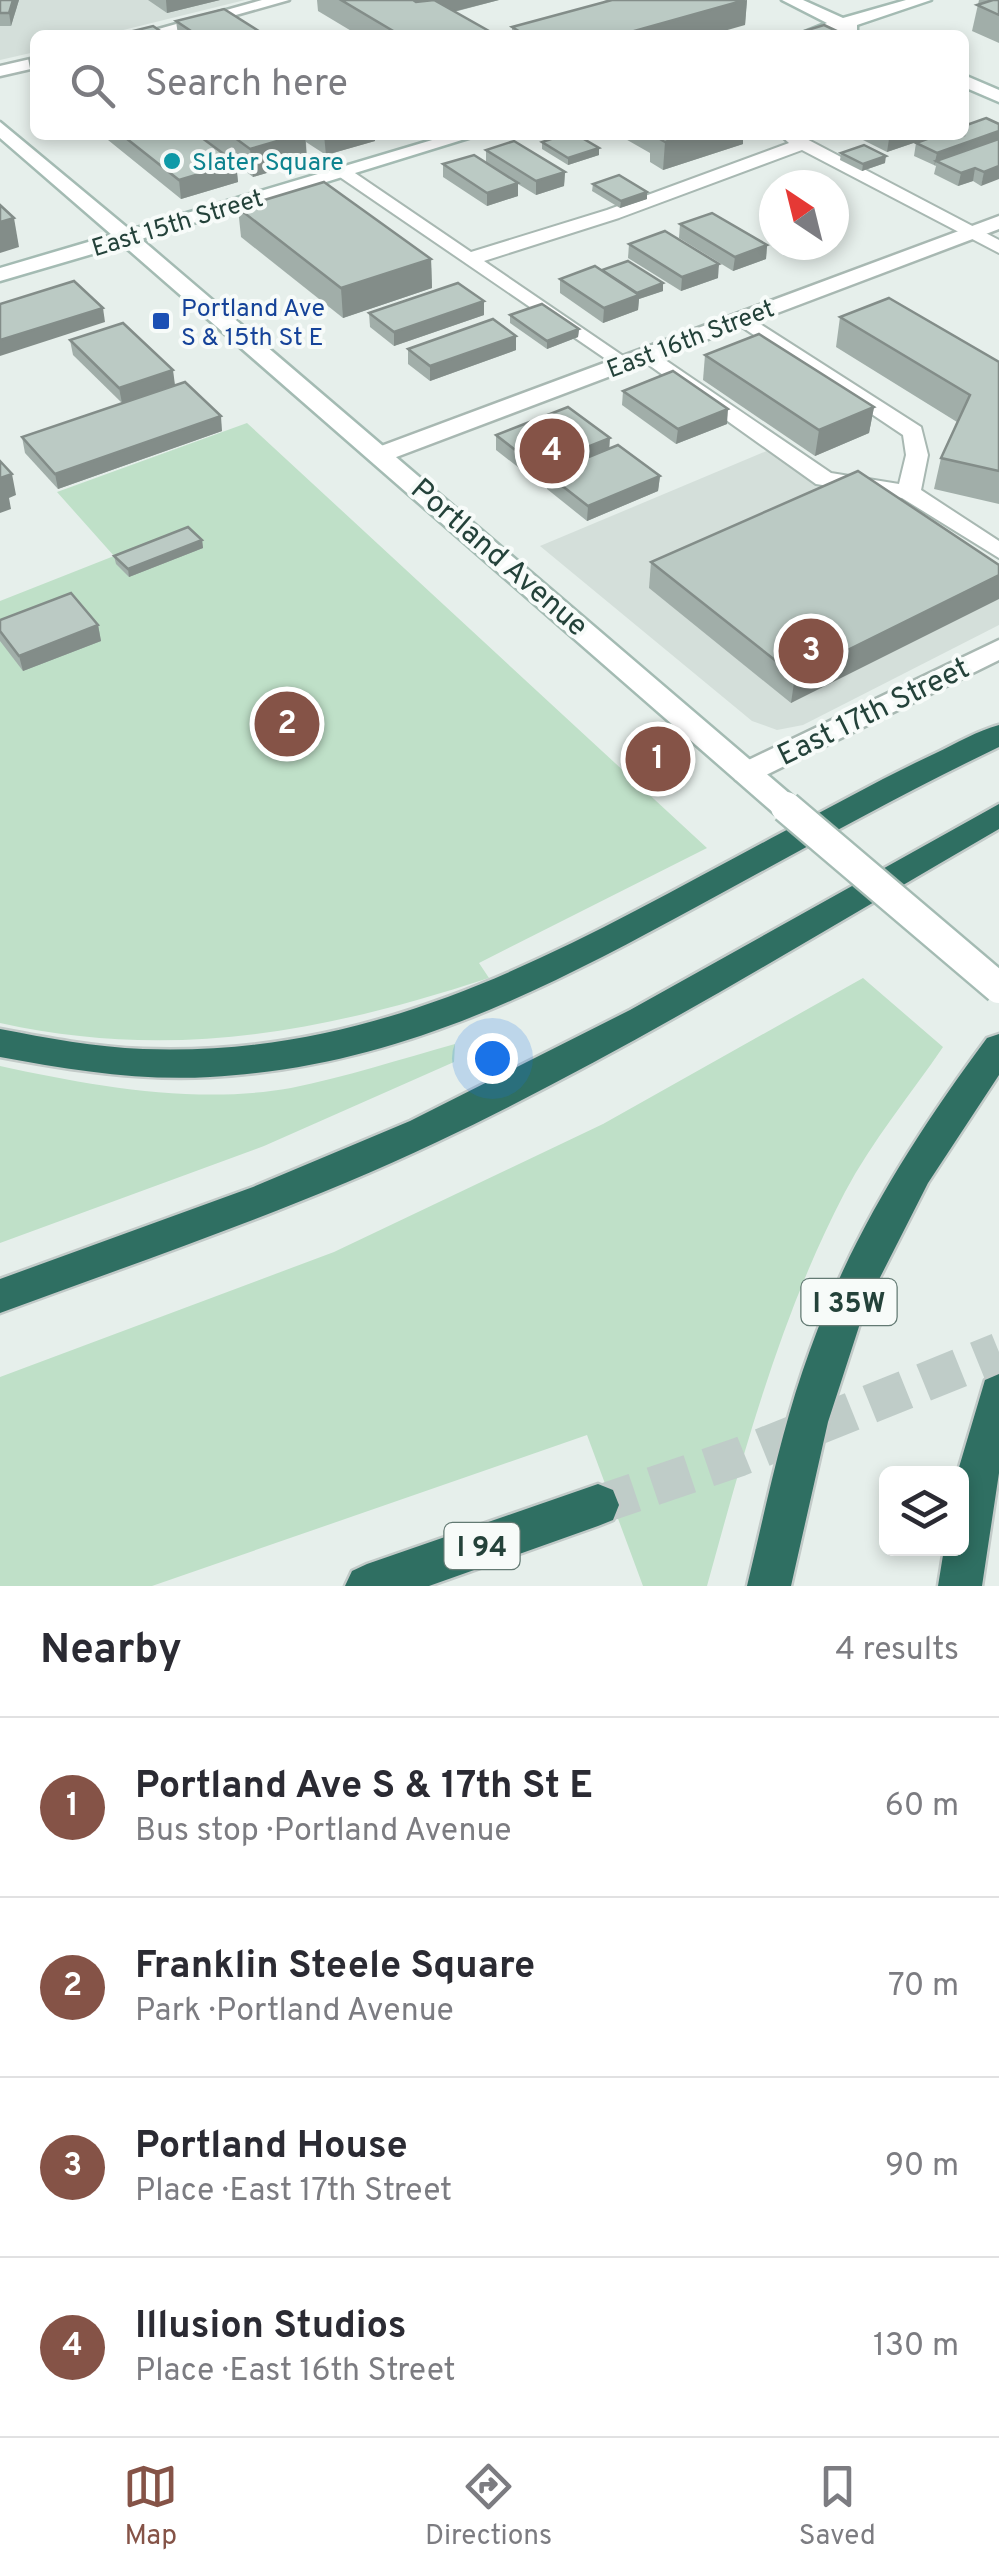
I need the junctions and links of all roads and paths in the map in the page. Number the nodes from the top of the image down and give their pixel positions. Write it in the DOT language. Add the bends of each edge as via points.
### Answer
graph roads {
  1 [pos="281,0"];
  2 [pos="790,0"];
  3 [pos="923,0"];
  4 [pos="841,24"];
  5 [pos="164,30"];
  6 [pos="821,30"];
  7 [pos="855,30"];
  8 [pos="30,63"];
  9 [pos="0,71"];
  10 [pos="969,82"];
  11 [pos="999,96"];
  12 [pos="0,128"];
  13 [pos="452,140"];
  14 [pos="796,140"];
  15 [pos="804,144"];
  16 [pos="343,172"];
  17 [pos="999,222"];
  18 [pos="971,233"];
  19 [pos="128,237"];
  20 [pos="999,247"];
  21 [pos="469,259"];
  22 [pos="0,275"];
  23 [pos="742,318"];
  24 [pos="645,356"];
  25 [pos="622,364"];
  26 [pos="382,454"];
  27 [pos="909,492"];
  28 [pos="999,550"];
  29 [pos="999,649"];
  30 [pos="999,734"];
  31 [pos="746,773"];
  32 [pos="999,815"];
  33 [pos="999,988"];
  34 [pos="0,1042"];
  35 [pos="999,1048"];
  36 [pos="0,1296"];
  37 [pos="999,1393"];
  38 [pos="598,1505"];
  39 [pos="366,1586"];
  40 [pos="769,1586"];
  41 [pos="960,1586"];
  1 -- 5 [label="street"];
  2 -- 4 [label="street"];
  3 -- 4 [label="street"];
  4 -- 6 [label="street"];
  4 -- 7 [label="street"];
  8 -- 9 [label="street"];
  10 -- 11 [label="street"];
  12 -- 19 [label="street, Portland Avenue"];
  13 -- 16 [label="street, East 15th Street"];
  14 -- 15 [label="lane"];
  15 -- 18 [label="lane"];
  15 -- 21 [label="lane"];
  16 -- 19 [label="street, East 15th Street"];
  16 -- 21 [label="lane"];
  17 -- 18 [label="street, East 16th Street"];
  18 -- 20 [label="lane"];
  18 -- 23 [label="street, East 16th Street"];
  19 -- 22 [label="street, East 15th Street"];
  19 -- 26 [label="street, Portland Avenue"];
  21 -- 25 [label="lane"];
  23 -- 24 [label="street, East 16th Street"];
  23 -- 27 [label="lane" via="913,432 918,456"];
  24 -- 25 [label="street, East 16th Street"];
  24 -- 27 [label="lane" via="824,478"];
  25 -- 26 [label="street, East 16th Street"];
  26 -- 31 [label="street, Portland Avenue"];
  27 -- 28 [label="lane"];
  29 -- 31 [label="street, East 17th Street"];
  30 -- 34 [label="highway" via="542,975 393,1034 303,1053 184,1065 73,1057"];
  31 -- 33 [label="street, Portland Avenue, bridge"];
  32 -- 36 [label="highway" via="642,1020 424,1132 304,1184"];
  35 -- 40 [label="highway, I 35W" via="919,1162 843,1316 814,1397"];
  37 -- 41 [label="highway"];
  38 -- 39 [label="highway, I 94"];
}
